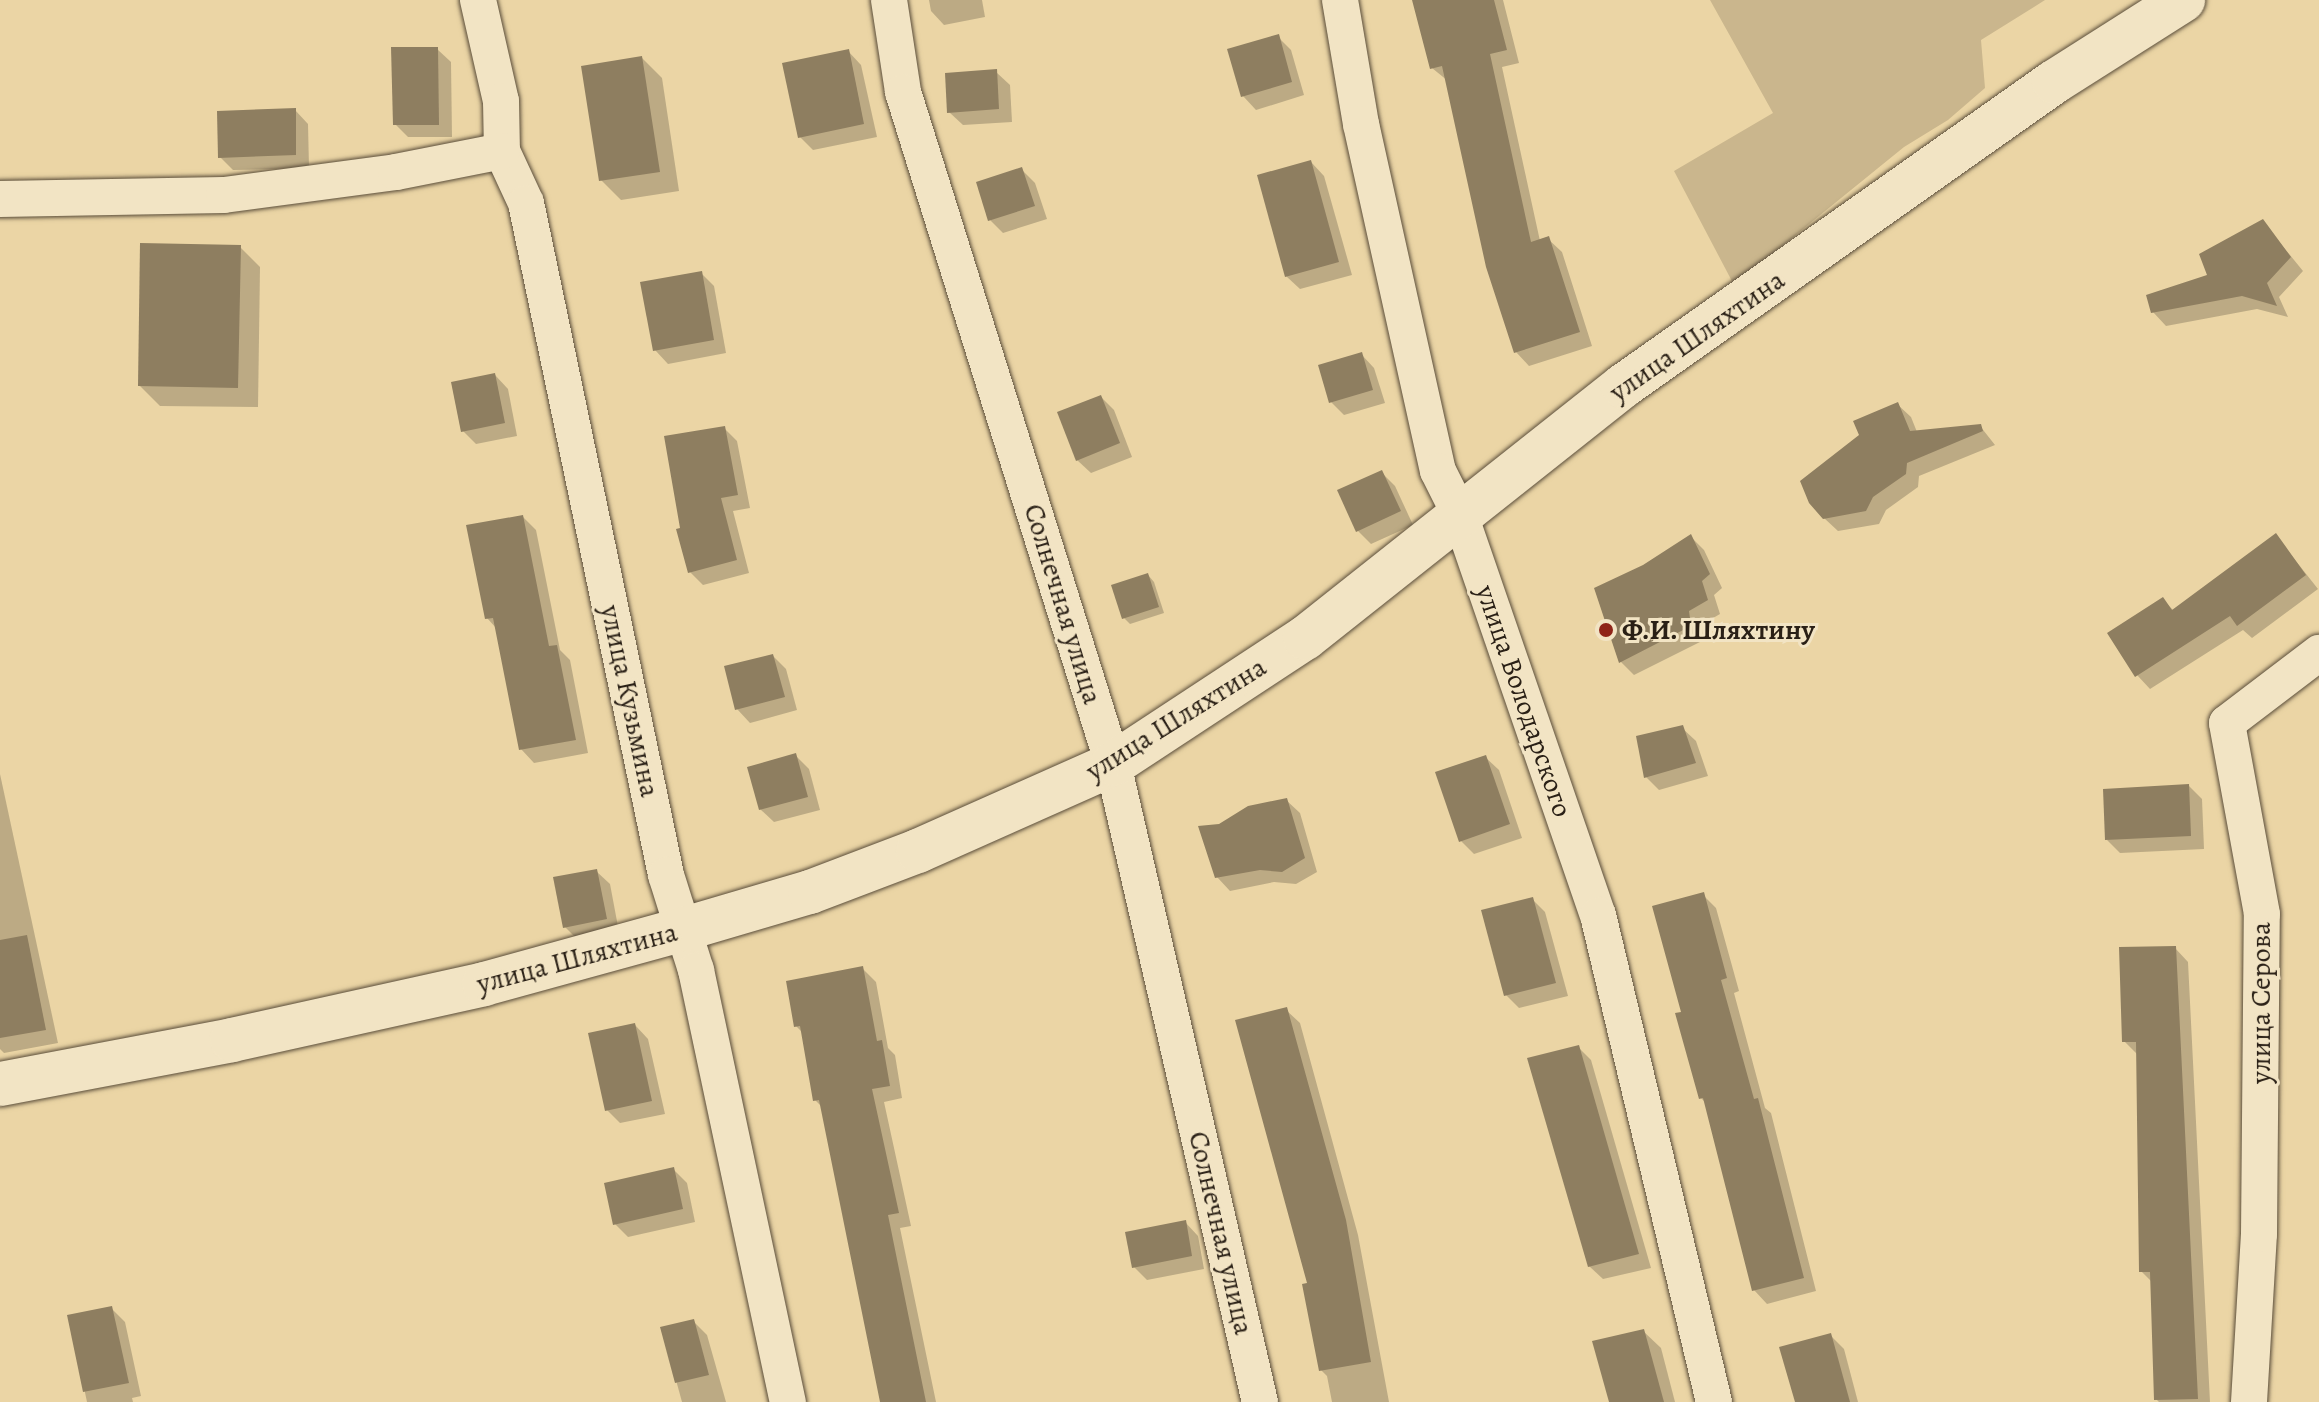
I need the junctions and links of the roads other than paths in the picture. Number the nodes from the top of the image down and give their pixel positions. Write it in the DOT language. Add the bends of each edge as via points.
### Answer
graph roads {
  1 [pos="478,0"];
  2 [pos="889,0"];
  3 [pos="1340,0"];
  4 [pos="2183,0"];
  5 [pos="502,151"];
  6 [pos="0,199"];
  7 [pos="1460,515"];
  8 [pos="2319,653"];
  9 [pos="1113,764"];
  10 [pos="684,929"];
  11 [pos="0,1084"];
  12 [pos="788,1402"];
  13 [pos="1260,1402"];
  14 [pos="1714,1402"];
  15 [pos="2249,1402"];
  1 -- 5 [label="street, улица Кузьмина" via="501,101"];
  2 -- 9 [label="street, Солнечная улица" via="903,92"];
  3 -- 7 [label="street, улица Володарского" via="1361,124 1438,471"];
  4 -- 7 [label="main road, улица Шляхтина" via="2054,82 1623,386"];
  5 -- 6 [label="street" via="396,172 224,195"];
  5 -- 10 [label="street, улица Кузьмина" via="526,203 666,875"];
  7 -- 9 [label="main road, улица Шляхтина" via="1305,638"];
  7 -- 14 [label="street, улица Володарского" via="1598,915"];
  8 -- 15 [label="street, улица Серова" via="2227,723 2262,914 2259,1234"];
  9 -- 10 [label="main road, улица Шляхтина" via="904,856 810,892"];
  9 -- 13 [label="street, Солнечная улица"];
  10 -- 11 [label="main road, улица Шляхтина" via="484,984"];
  10 -- 12 [label="street, улица Кузьмина"];
}
